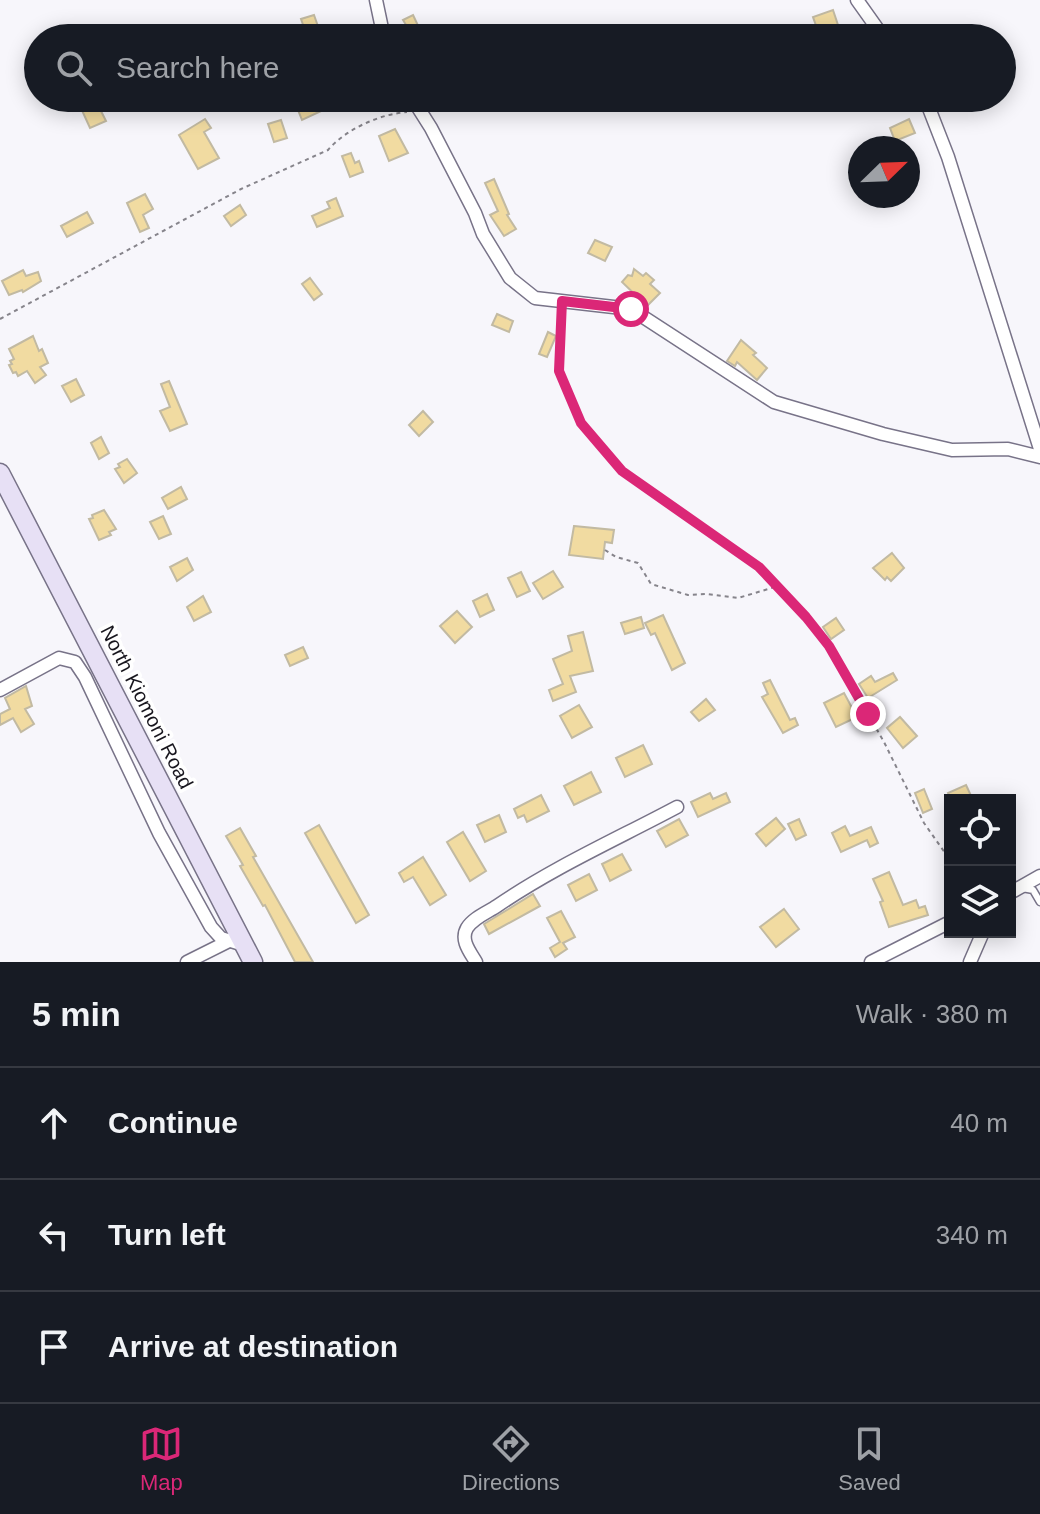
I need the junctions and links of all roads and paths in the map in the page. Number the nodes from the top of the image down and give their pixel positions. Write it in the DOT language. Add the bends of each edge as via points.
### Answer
graph roads {
  1 [pos="376,0"];
  2 [pos="857,0"];
  3 [pos="381,24"];
  4 [pos="874,24"];
  5 [pos="401,112"];
  6 [pos="408,112"];
  7 [pos="419,112"];
  8 [pos="930,112"];
  9 [pos="420,115"];
  10 [pos="562,301"];
  11 [pos="0,319"];
  12 [pos="1040,449"];
  13 [pos="1040,457"];
  14 [pos="0,473"];
  15 [pos="605,550"];
  16 [pos="776,586"];
  17 [pos="0,690"];
  18 [pos="677,807"];
  19 [pos="944,851"];
  20 [pos="1040,876"];
  21 [pos="1016,889"];
  22 [pos="1016,890"];
  23 [pos="1040,902"];
  24 [pos="944,925"];
  25 [pos="980,938"];
  26 [pos="236,943"];
  27 [pos="187,962"];
  28 [pos="253,962"];
  29 [pos="476,962"];
  30 [pos="871,962"];
  31 [pos="970,962"];
  1 -- 3 [label="street"];
  2 -- 4 [label="street"];
  5 -- 11 [label="path" via="354,129 328,150 241,189"];
  6 -- 9 [label="path"];
  7 -- 9 [label="street"];
  8 -- 12 [label="street"];
  9 -- 10 [label="street" via="510,278 535,298"];
  10 -- 13 [label="street" via="631,309 774,402 952,450 1008,449"];
  10 -- 16 [label="path" via="559,371 581,423 622,471 759,567"];
  14 -- 26 [label="main road, North Kiomoni Road"];
  15 -- 16 [label="path" via="638,563 651,584 675,593 738,598"];
  16 -- 19 [label="path" via="829,646"];
  17 -- 26 [label="street" via="59,658 75,662 211,927"];
  18 -- 29 [label="street" via="574,859 474,921 465,942"];
  20 -- 21 [label="street"];
  22 -- 23 [label="lane" via="1033,890"];
  24 -- 30 [label="street"];
  25 -- 31 [label="street"];
  26 -- 27 [label="street"];
  26 -- 28 [label="main road, North Kiomoni Road"];
}
